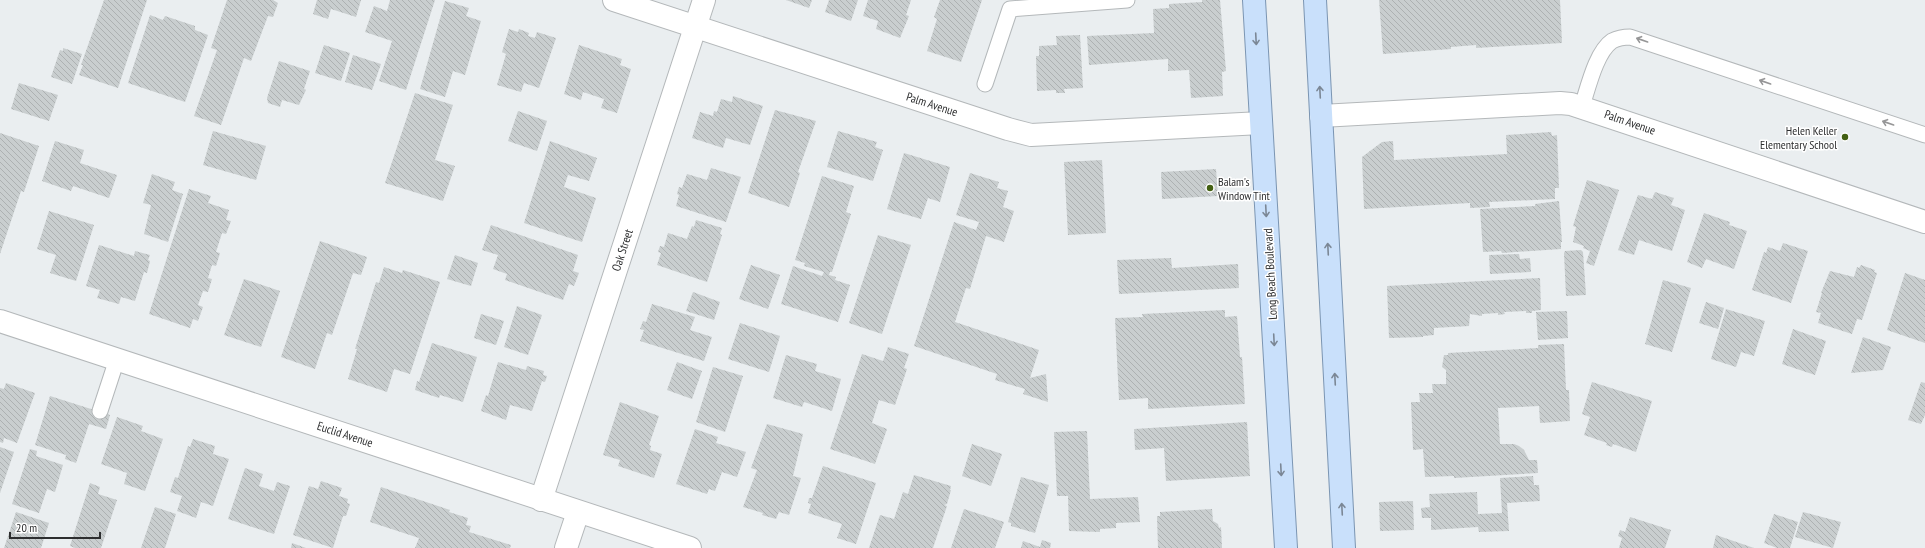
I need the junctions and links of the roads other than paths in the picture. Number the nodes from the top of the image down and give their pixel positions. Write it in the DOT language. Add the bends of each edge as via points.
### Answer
graph roads {
  1 [pos="614,0"];
  2 [pos="704,0"];
  3 [pos="1127,0"];
  4 [pos="1254,0"];
  5 [pos="1315,0"];
  6 [pos="695,26"];
  7 [pos="985,84"];
  8 [pos="1582,106"];
  9 [pos="1321,116"];
  10 [pos="1261,123"];
  11 [pos="1925,135"];
  12 [pos="1925,222"];
  13 [pos="0,321"];
  14 [pos="117,359"];
  15 [pos="100,412"];
  16 [pos="541,500"];
  17 [pos="578,512"];
  18 [pos="566,548"];
  19 [pos="690,548"];
  20 [pos="1286,548"];
  21 [pos="1344,548"];
  1 -- 6 [label="street, Palm Avenue"];
  2 -- 6 [label="street, Oak Street"];
  3 -- 7 [label="lane" via="1010,9"];
  4 -- 10 [label="main road, Long Beach Boulevard, one-way"];
  9 -- 5 [label="main road, one-way"];
  6 -- 10 [label="street, Palm Avenue" via="1031,135"];
  6 -- 16 [label="street, Oak Street"];
  8 -- 9 [label="street, Palm Avenue" via="1560,103"];
  11 -- 8 [label="lane, one-way" via="1630,36 1620,38 1605,48"];
  8 -- 12 [label="street, Palm Avenue"];
  21 -- 9 [label="main road, one-way"];
  10 -- 20 [label="main road, Long Beach Boulevard, one-way"];
  13 -- 14 [label="street, Euclid Avenue"];
  14 -- 15 [label="lane"];
  14 -- 16 [label="street, Euclid Avenue"];
  16 -- 17 [label="street, Euclid Avenue"];
  17 -- 18 [label="street"];
  17 -- 19 [label="street, Euclid Avenue"];
}
